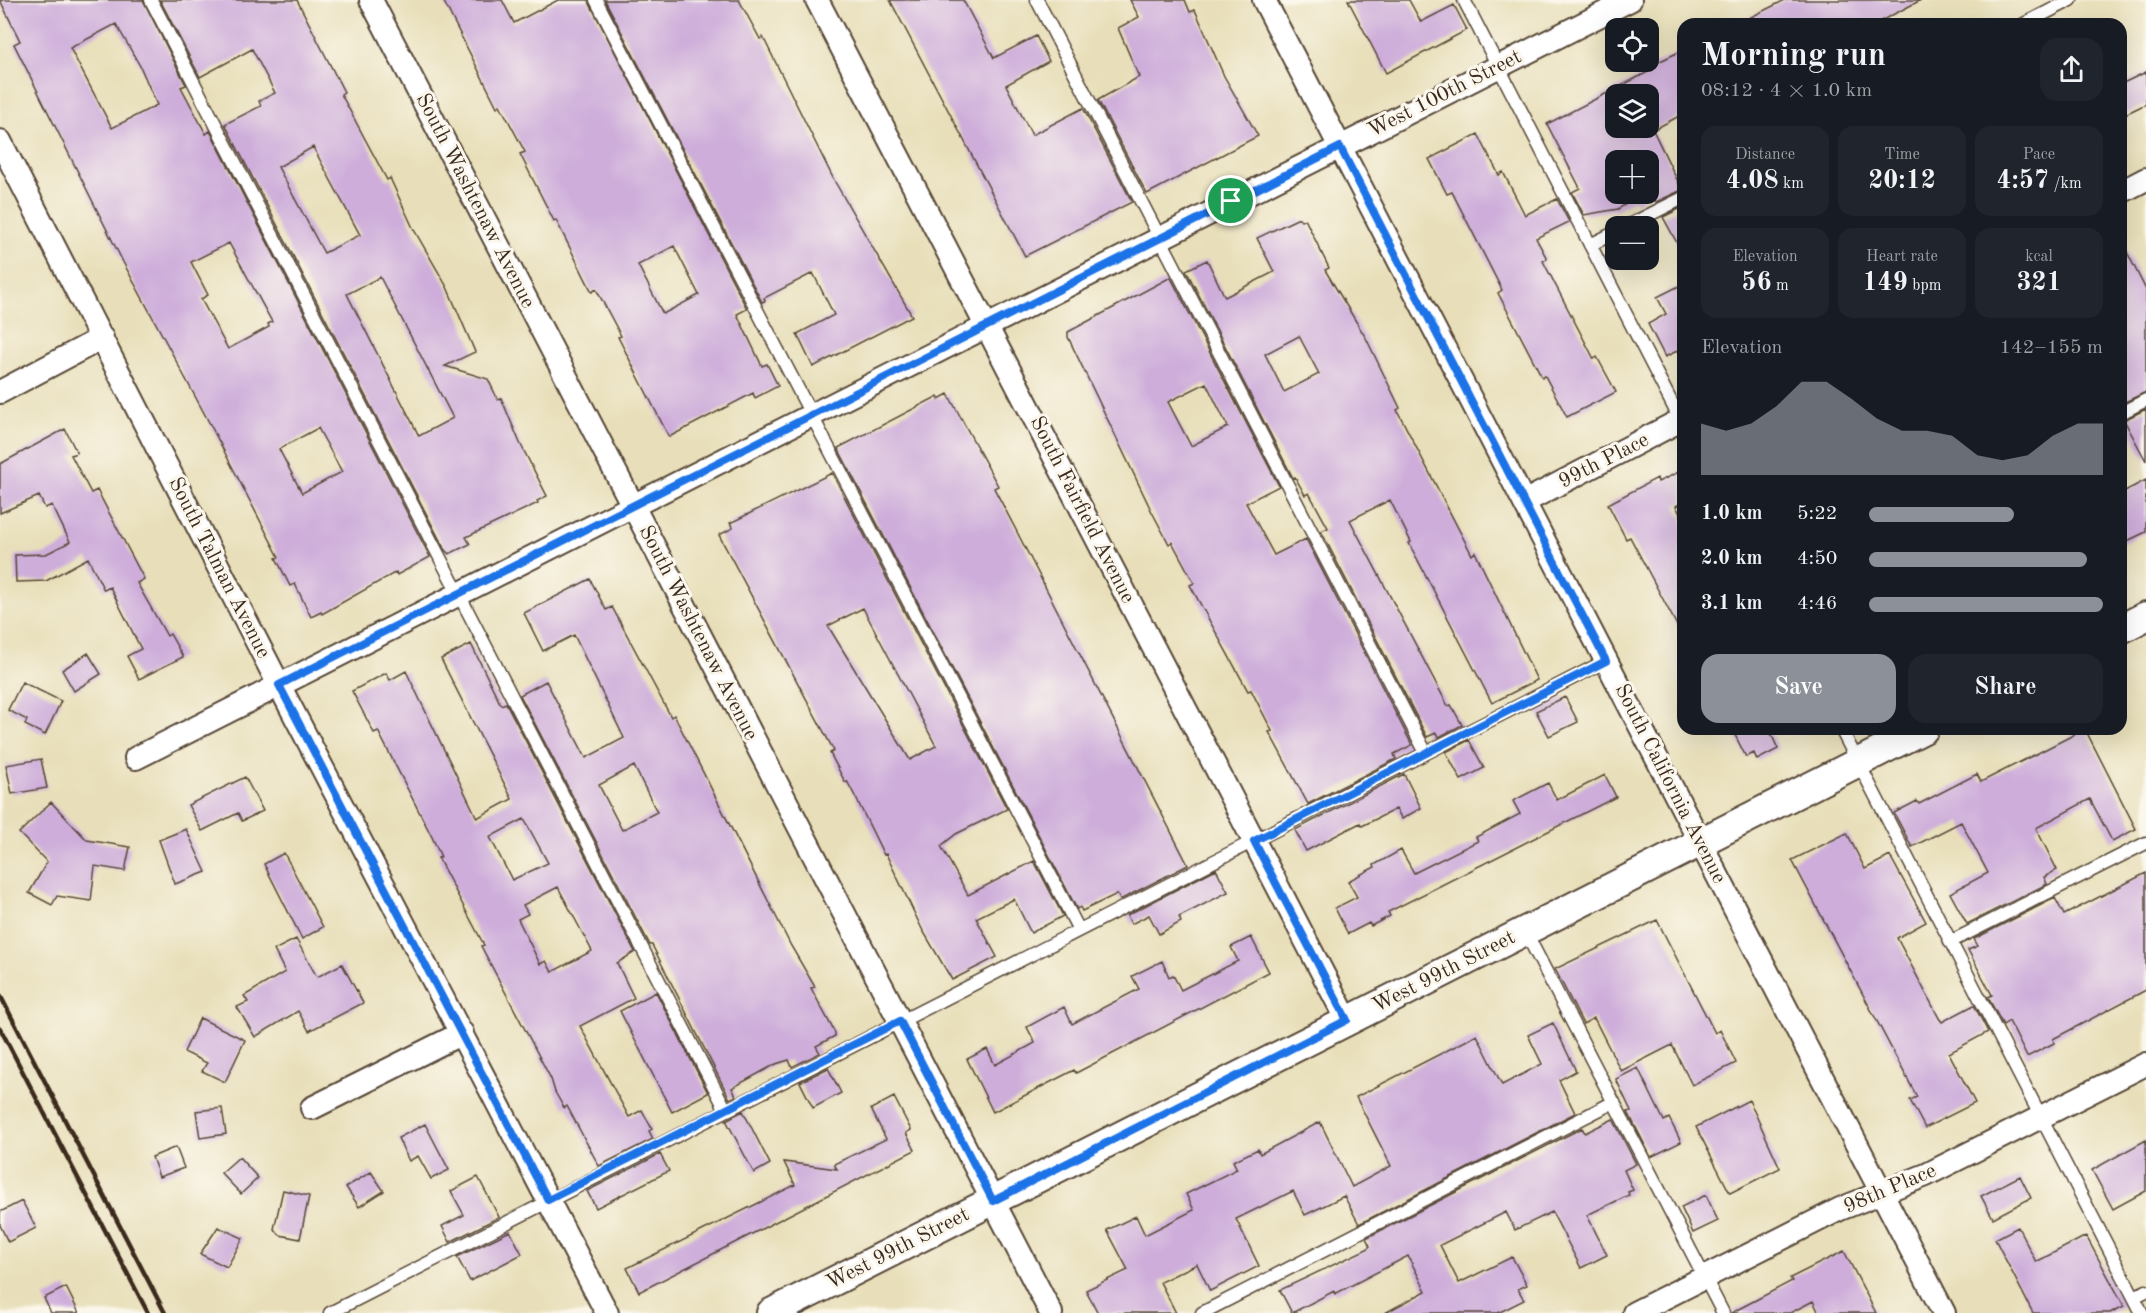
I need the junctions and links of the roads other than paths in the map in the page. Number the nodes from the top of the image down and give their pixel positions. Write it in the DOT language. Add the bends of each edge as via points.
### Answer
graph roads {
  1 [pos="151,0"];
  2 [pos="371,0"];
  3 [pos="597,0"];
  4 [pos="817,0"];
  5 [pos="1037,0"];
  6 [pos="1264,0"];
  7 [pos="1464,0"];
  8 [pos="1630,0"];
  9 [pos="2071,0"];
  10 [pos="2036,18"];
  11 [pos="1498,67"];
  12 [pos="0,141"];
  13 [pos="1340,147"];
  14 [pos="2146,179"];
  15 [pos="2127,189"];
  16 [pos="1677,201"];
  17 [pos="1647,216"];
  18 [pos="1160,237"];
  19 [pos="1605,238"];
  20 [pos="1590,245"];
  21 [pos="986,325"];
  22 [pos="102,338"];
  23 [pos="0,392"];
  24 [pos="2146,400"];
  25 [pos="2127,410"];
  26 [pos="1677,411"];
  27 [pos="812,415"];
  28 [pos="1677,424"];
  29 [pos="1524,502"];
  30 [pos="633,507"];
  31 [pos="459,594"];
  32 [pos="2146,616"];
  33 [pos="2127,626"];
  34 [pos="1606,661"];
  35 [pos="279,685"];
  36 [pos="1843,735"];
  37 [pos="1912,735"];
  38 [pos="1426,753"];
  39 [pos="136,758"];
  40 [pos="1858,763"];
  41 [pos="1254,841"];
  42 [pos="1701,843"];
  43 [pos="2146,843"];
  44 [pos="1079,930"];
  45 [pos="1525,931"];
  46 [pos="1950,942"];
  47 [pos="1347,1020"];
  48 [pos="900,1021"];
  49 [pos="462,1033"];
  50 [pos="2146,1064"];
  51 [pos="1614,1102"];
  52 [pos="312,1108"];
  53 [pos="726,1110"];
  54 [pos="2041,1117"];
  55 [pos="1881,1192"];
  56 [pos="548,1200"];
  57 [pos="993,1201"];
  58 [pos="1705,1277"];
  59 [pos="2146,1291"];
  60 [pos="2134,1297"];
  61 [pos="330,1313"];
  62 [pos="607,1313"];
  63 [pos="771,1313"];
  64 [pos="1051,1313"];
  65 [pos="1202,1313"];
  66 [pos="1634,1313"];
  67 [pos="1723,1313"];
  68 [pos="1944,1313"];
  69 [pos="2142,1313"];
  1 -- 31 [label="lane"];
  2 -- 30 [label="street, South Washtenaw Avenue"];
  3 -- 27 [label="lane"];
  4 -- 21 [label="street, South Fairfield Avenue"];
  5 -- 18 [label="lane"];
  6 -- 13 [label="street, South California Avenue"];
  7 -- 11 [label="lane"];
  8 -- 11 [label="street, West 100th Street"];
  9 -- 10 [label="lane"];
  11 -- 13 [label="street, West 100th Street"];
  11 -- 20 [label="lane"];
  12 -- 22 [label="street, South Talman Avenue"];
  13 -- 18 [label="street, West 100th Street"];
  13 -- 29 [label="street, South California Avenue"];
  14 -- 15 [label="street"];
  16 -- 17 [label="lane"];
  18 -- 21 [label="street, West 100th Street"];
  18 -- 38 [label="lane"];
  19 -- 20 [label="lane"];
  20 -- 26 [label="lane"];
  21 -- 27 [label="street, West 100th Street"];
  21 -- 41 [label="street, South Fairfield Avenue"];
  22 -- 23 [label="street"];
  22 -- 35 [label="street, South Talman Avenue"];
  24 -- 25 [label="lane"];
  27 -- 30 [label="street, West 100th Street"];
  27 -- 44 [label="lane"];
  28 -- 29 [label="street, 99th Place"];
  29 -- 34 [label="street, South California Avenue"];
  30 -- 31 [label="street, West 100th Street"];
  30 -- 48 [label="street, South Washtenaw Avenue"];
  31 -- 35 [label="street, West 100th Street"];
  31 -- 53 [label="lane"];
  32 -- 33 [label="street"];
  34 -- 38 [label="lane"];
  34 -- 42 [label="street, South California Avenue"];
  35 -- 39 [label="street, West 100th Street"];
  35 -- 49 [label="street, South Talman Avenue"];
  36 -- 40 [label="lane"];
  37 -- 40 [label="street, West 99th Street"];
  38 -- 41 [label="lane"];
  40 -- 42 [label="street, West 99th Street"];
  40 -- 46 [label="lane"];
  41 -- 44 [label="lane"];
  41 -- 47 [label="street, South Fairfield Avenue"];
  42 -- 45 [label="street, West 99th Street"];
  42 -- 55 [label="street, South California Avenue"];
  43 -- 46 [label="lane"];
  44 -- 48 [label="lane"];
  45 -- 47 [label="street, West 99th Street"];
  45 -- 51 [label="lane"];
  46 -- 54 [label="lane"];
  47 -- 57 [label="street, West 99th Street"];
  48 -- 53 [label="lane"];
  48 -- 57 [label="street, South Washtenaw Avenue"];
  49 -- 52 [label="street"];
  49 -- 56 [label="street, South Talman Avenue"];
  50 -- 54 [label="street, 98th Place"];
  51 -- 58 [label="lane"];
  51 -- 65 [label="lane"];
  53 -- 56 [label="lane"];
  54 -- 55 [label="street, 98th Place" via="1926,1175"];
  54 -- 60 [label="lane"];
  55 -- 58 [label="street, 98th Place"];
  55 -- 68 [label="street, South California Avenue"];
  56 -- 61 [label="lane"];
  56 -- 62 [label="street, South Talman Avenue"];
  57 -- 63 [label="street, West 99th Street"];
  57 -- 64 [label="street, South Washtenaw Avenue"];
  58 -- 66 [label="street, 98th Place"];
  58 -- 67 [label="lane"];
  59 -- 60 [label="lane"];
  60 -- 69 [label="lane"];
}
